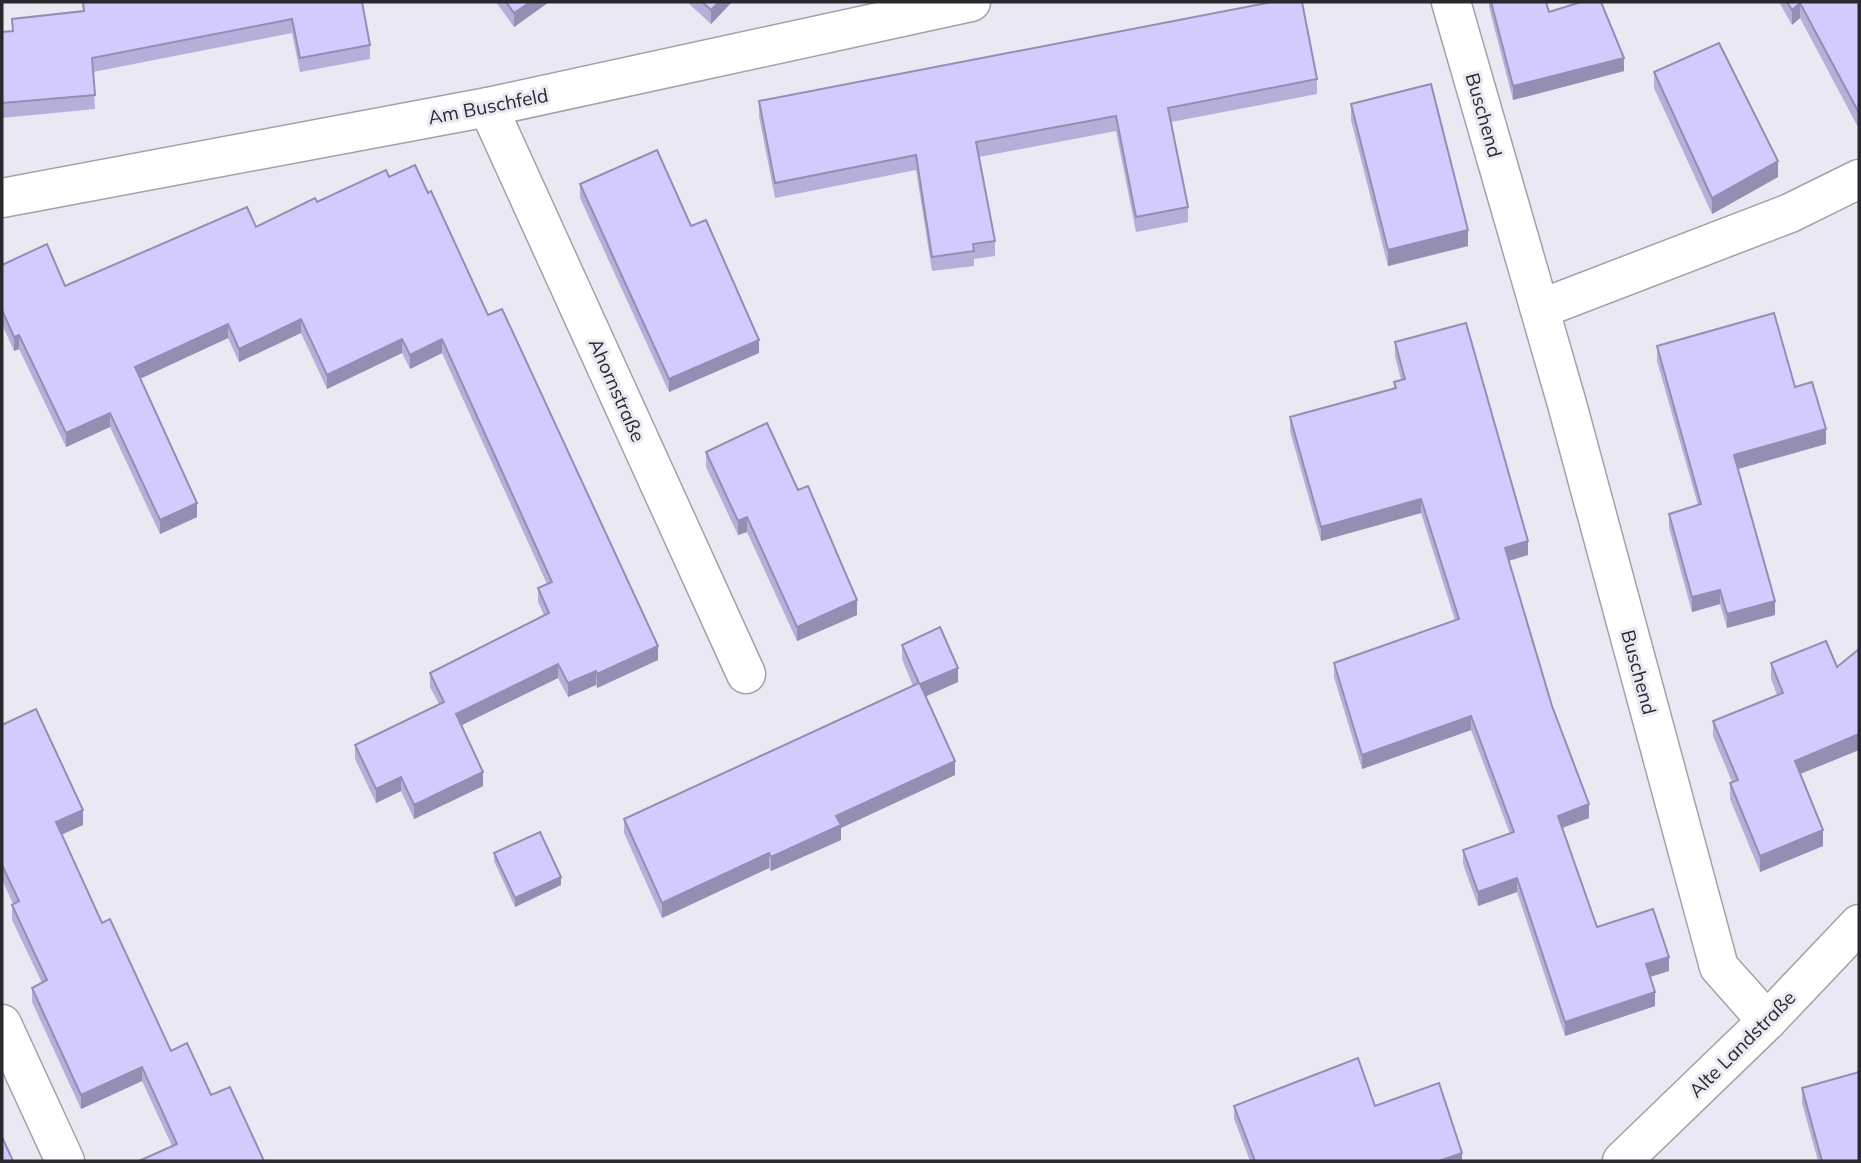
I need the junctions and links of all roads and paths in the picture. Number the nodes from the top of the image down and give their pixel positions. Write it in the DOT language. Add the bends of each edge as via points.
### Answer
graph roads {
  1 [pos="971,2"];
  2 [pos="1451,2"];
  3 [pos="488,107"];
  4 [pos="1859,179"];
  5 [pos="2,198"];
  6 [pos="1540,309"];
  7 [pos="746,674"];
  8 [pos="1859,924"];
  9 [pos="1767,1021"];
  10 [pos="2,1024"];
  11 [pos="65,1161"];
  12 [pos="1622,1161"];
  1 -- 3 [label="street, Am Buschfeld"];
  2 -- 6 [label="street, Buschend"];
  3 -- 5 [label="street, Am Buschfeld"];
  3 -- 7 [label="street, Ahornstraße"];
  4 -- 6 [label="street" via="1790,213"];
  6 -- 9 [label="street, Buschend" via="1718,967"];
  8 -- 9 [label="street, Alte Landstraße"];
  9 -- 12 [label="street, Alte Landstraße"];
  10 -- 11 [label="street"];
}
